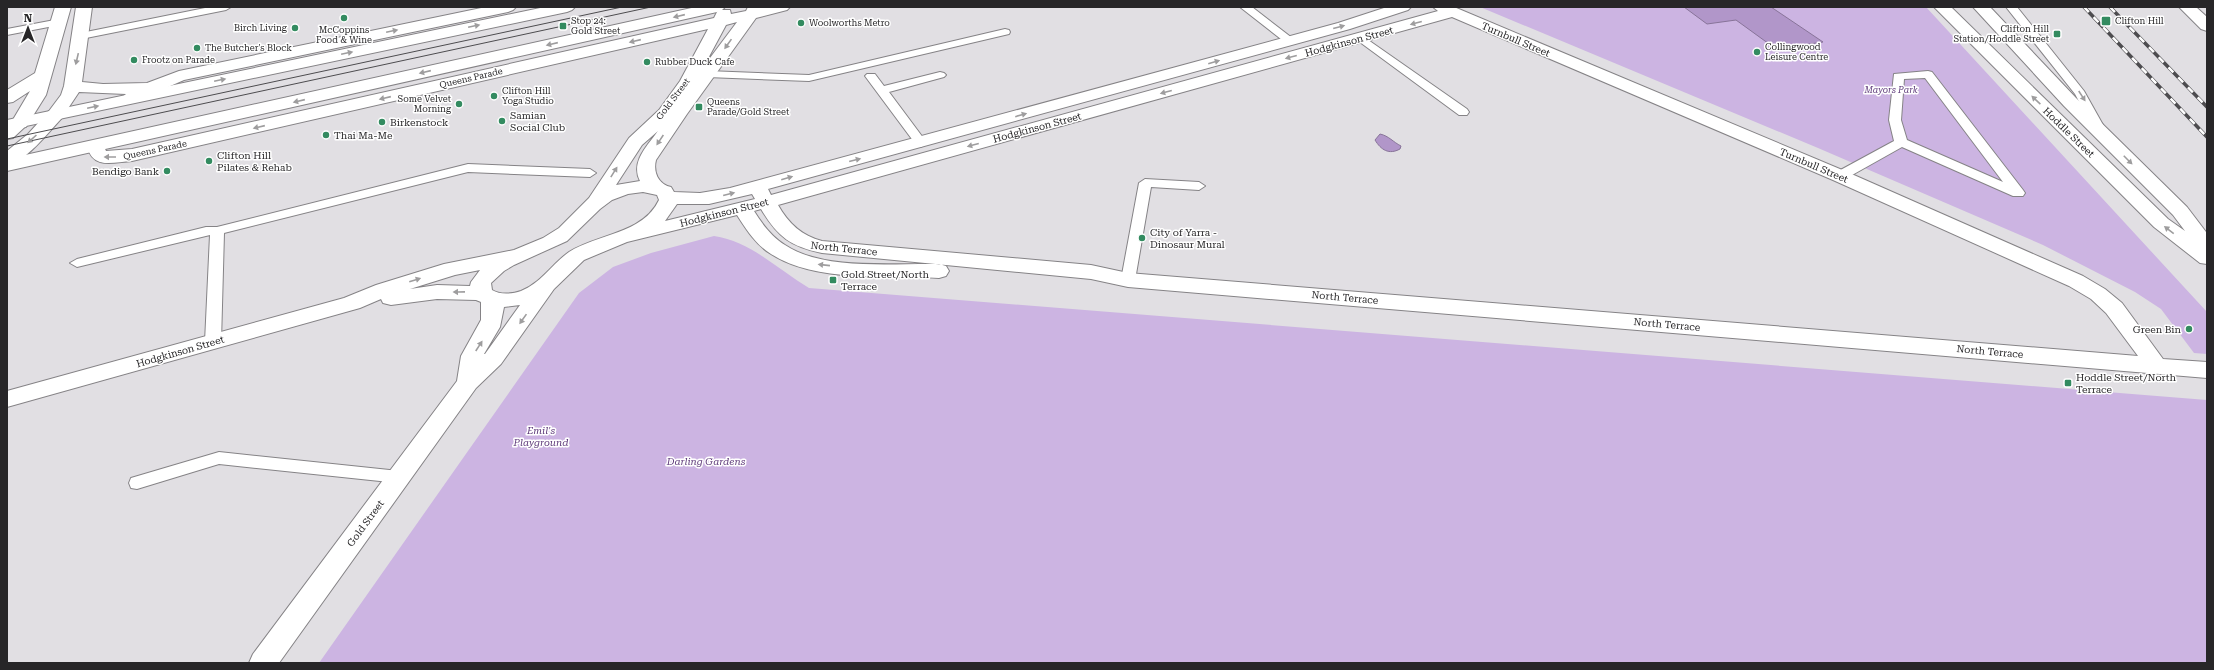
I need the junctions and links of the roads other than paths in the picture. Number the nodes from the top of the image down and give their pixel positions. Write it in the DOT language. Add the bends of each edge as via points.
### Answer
graph roads {
  1 [pos="84,7"];
  2 [pos="226,7"];
  3 [pos="508,7"];
  4 [pos="567,7"];
  5 [pos="782,7"];
  6 [pos="1245,7"];
  7 [pos="1403,7"];
  8 [pos="1942,7"];
  9 [pos="1981,7"];
  10 [pos="2011,7"];
  11 [pos="2187,7"];
  12 [pos="1448,10"];
  13 [pos="754,11"];
  14 [pos="721,12"];
  15 [pos="62,15"];
  16 [pos="2207,26"];
  17 [pos="7,32"];
  18 [pos="1005,32"];
  19 [pos="81,36"];
  20 [pos="1361,38"];
  21 [pos="1290,41"];
  22 [pos="707,74"];
  23 [pos="43,75"];
  24 [pos="940,75"];
  25 [pos="871,76"];
  26 [pos="73,86"];
  27 [pos="150,87"];
  28 [pos="881,90"];
  29 [pos="7,98"];
  30 [pos="129,99"];
  31 [pos="1463,112"];
  32 [pos="55,115"];
  33 [pos="11,127"];
  34 [pos="2101,132"];
  35 [pos="1901,142"];
  36 [pos="921,143"];
  37 [pos="7,160"];
  38 [pos="7,165"];
  39 [pos="590,173"];
  40 [pos="1840,176"];
  41 [pos="1199,186"];
  42 [pos="662,192"];
  43 [pos="762,194"];
  44 [pos="594,204"];
  45 [pos="742,208"];
  46 [pos="217,231"];
  47 [pos="619,238"];
  48 [pos="525,254"];
  49 [pos="2204,255"];
  50 [pos="77,263"];
  51 [pos="1128,280"];
  52 [pos="545,286"];
  53 [pos="486,296"];
  54 [pos="352,303"];
  55 [pos="213,342"];
  56 [pos="2156,366"];
  57 [pos="2207,370"];
  58 [pos="468,382"];
  59 [pos="7,399"];
  60 [pos="399,477"];
  61 [pos="137,483"];
  62 [pos="263,663"];
  1 -- 19 [label="street"];
  2 -- 19 [label="lane"];
  27 -- 3 [label="street, one-way" via="187,74"];
  30 -- 4 [label="street, one-way"];
  5 -- 13 [label="street, Queens Parade"];
  6 -- 21 [label="lane"];
  21 -- 7 [label="street, Hodgkinson Street, one-way"];
  49 -- 8 [label="street, Hoddle Street, one-way" via="2161,223"];
  9 -- 34 [label="street, Hoddle Street" via="2042,74"];
  10 -- 34 [label="lane, one-way" via="2080,93"];
  11 -- 16 [label="street"];
  12 -- 20 [label="street, Hodgkinson Street, one-way"];
  12 -- 40 [label="street, Turnbull Street"];
  13 -- 14 [label="street, Queens Parade"];
  13 -- 22 [label="street, Gold Street, one-way"];
  14 -- 38 [label="street, Queens Parade, one-way" via="132,156 102,157 98,154 96,146"];
  44 -- 14 [label="street, Gold Street, one-way" via="635,142 665,114 688,81"];
  15 -- 17 [label="lane"];
  15 -- 23 [label="street"];
  18 -- 22 [label="lane" via="809,78"];
  19 -- 26 [label="street, one-way"];
  20 -- 31 [label="lane"];
  20 -- 43 [label="street, Hodgkinson Street, one-way"];
  36 -- 21 [label="street, Hodgkinson Street, one-way"];
  22 -- 42 [label="street, Gold Street, one-way" via="647,160 647,176"];
  23 -- 29 [label="street"];
  23 -- 33 [label="street" via="33,103"];
  24 -- 28 [label="lane"];
  25 -- 28 [label="lane"];
  26 -- 27 [label="street" via="103,90"];
  26 -- 32 [label="street"];
  27 -- 30 [label="street"];
  28 -- 36 [label="lane"];
  32 -- 30 [label="street, one-way"];
  32 -- 33 [label="street"];
  32 -- 37 [label="street, one-way" via="34,138"];
  34 -- 49 [label="street, Hoddle Street, one-way" via="2190,222"];
  35 -- 35 [label="lane" via="1896,120 1898,76 1928,74 2018,193"];
  35 -- 40 [label="lane"];
  43 -- 36 [label="street, Hodgkinson Street, one-way" via="817,169"];
  39 -- 46 [label="lane" via="468,168"];
  40 -- 56 [label="street, Turnbull Street" via="2076,281 2098,294 2114,308"];
  41 -- 51 [label="lane" via="1145,183"];
  42 -- 43 [label="street, Hodgkinson Street, one-way" via="680,199 701,200"];
  42 -- 44 [label="street, Hodgkinson Street" via="643,186 625,188 605,196"];
  42 -- 47 [label="street" via="668,204 660,216"];
  43 -- 45 [label="street, Hodgkinson Street"];
  43 -- 51 [label="street, North Terrace" via="788,233 799,241 814,246 1091,272"];
  44 -- 48 [label="street" via="560,237"];
  45 -- 47 [label="street, Hodgkinson Street"];
  51 -- 45 [label="street, North Terrace, one-way" via="1090,284 817,264 793,258 778,250 758,230"];
  46 -- 50 [label="lane" via="206,231"];
  46 -- 55 [label="lane"];
  47 -- 52 [label="street" via="578,256"];
  48 -- 53 [label="street" via="491,270 481,282"];
  54 -- 48 [label="street, Hodgkinson Street, one-way" via="383,290 451,269"];
  51 -- 56 [label="street, North Terrace"];
  52 -- 53 [label="street, Hodgkinson Street" via="530,295 518,298 503,300"];
  52 -- 58 [label="street, Gold Street, one-way" via="493,359"];
  53 -- 54 [label="street, Hodgkinson Street, one-way" via="437,292"];
  58 -- 53 [label="street, Gold Street, one-way" via="471,359 494,316 494,307"];
  54 -- 55 [label="street, Hodgkinson Street"];
  55 -- 59 [label="street, Hodgkinson Street"];
  56 -- 57 [label="street, North Terrace"];
  58 -- 60 [label="street, Gold Street"];
  60 -- 61 [label="lane" via="218,458"];
  60 -- 62 [label="street, Gold Street"];
}
